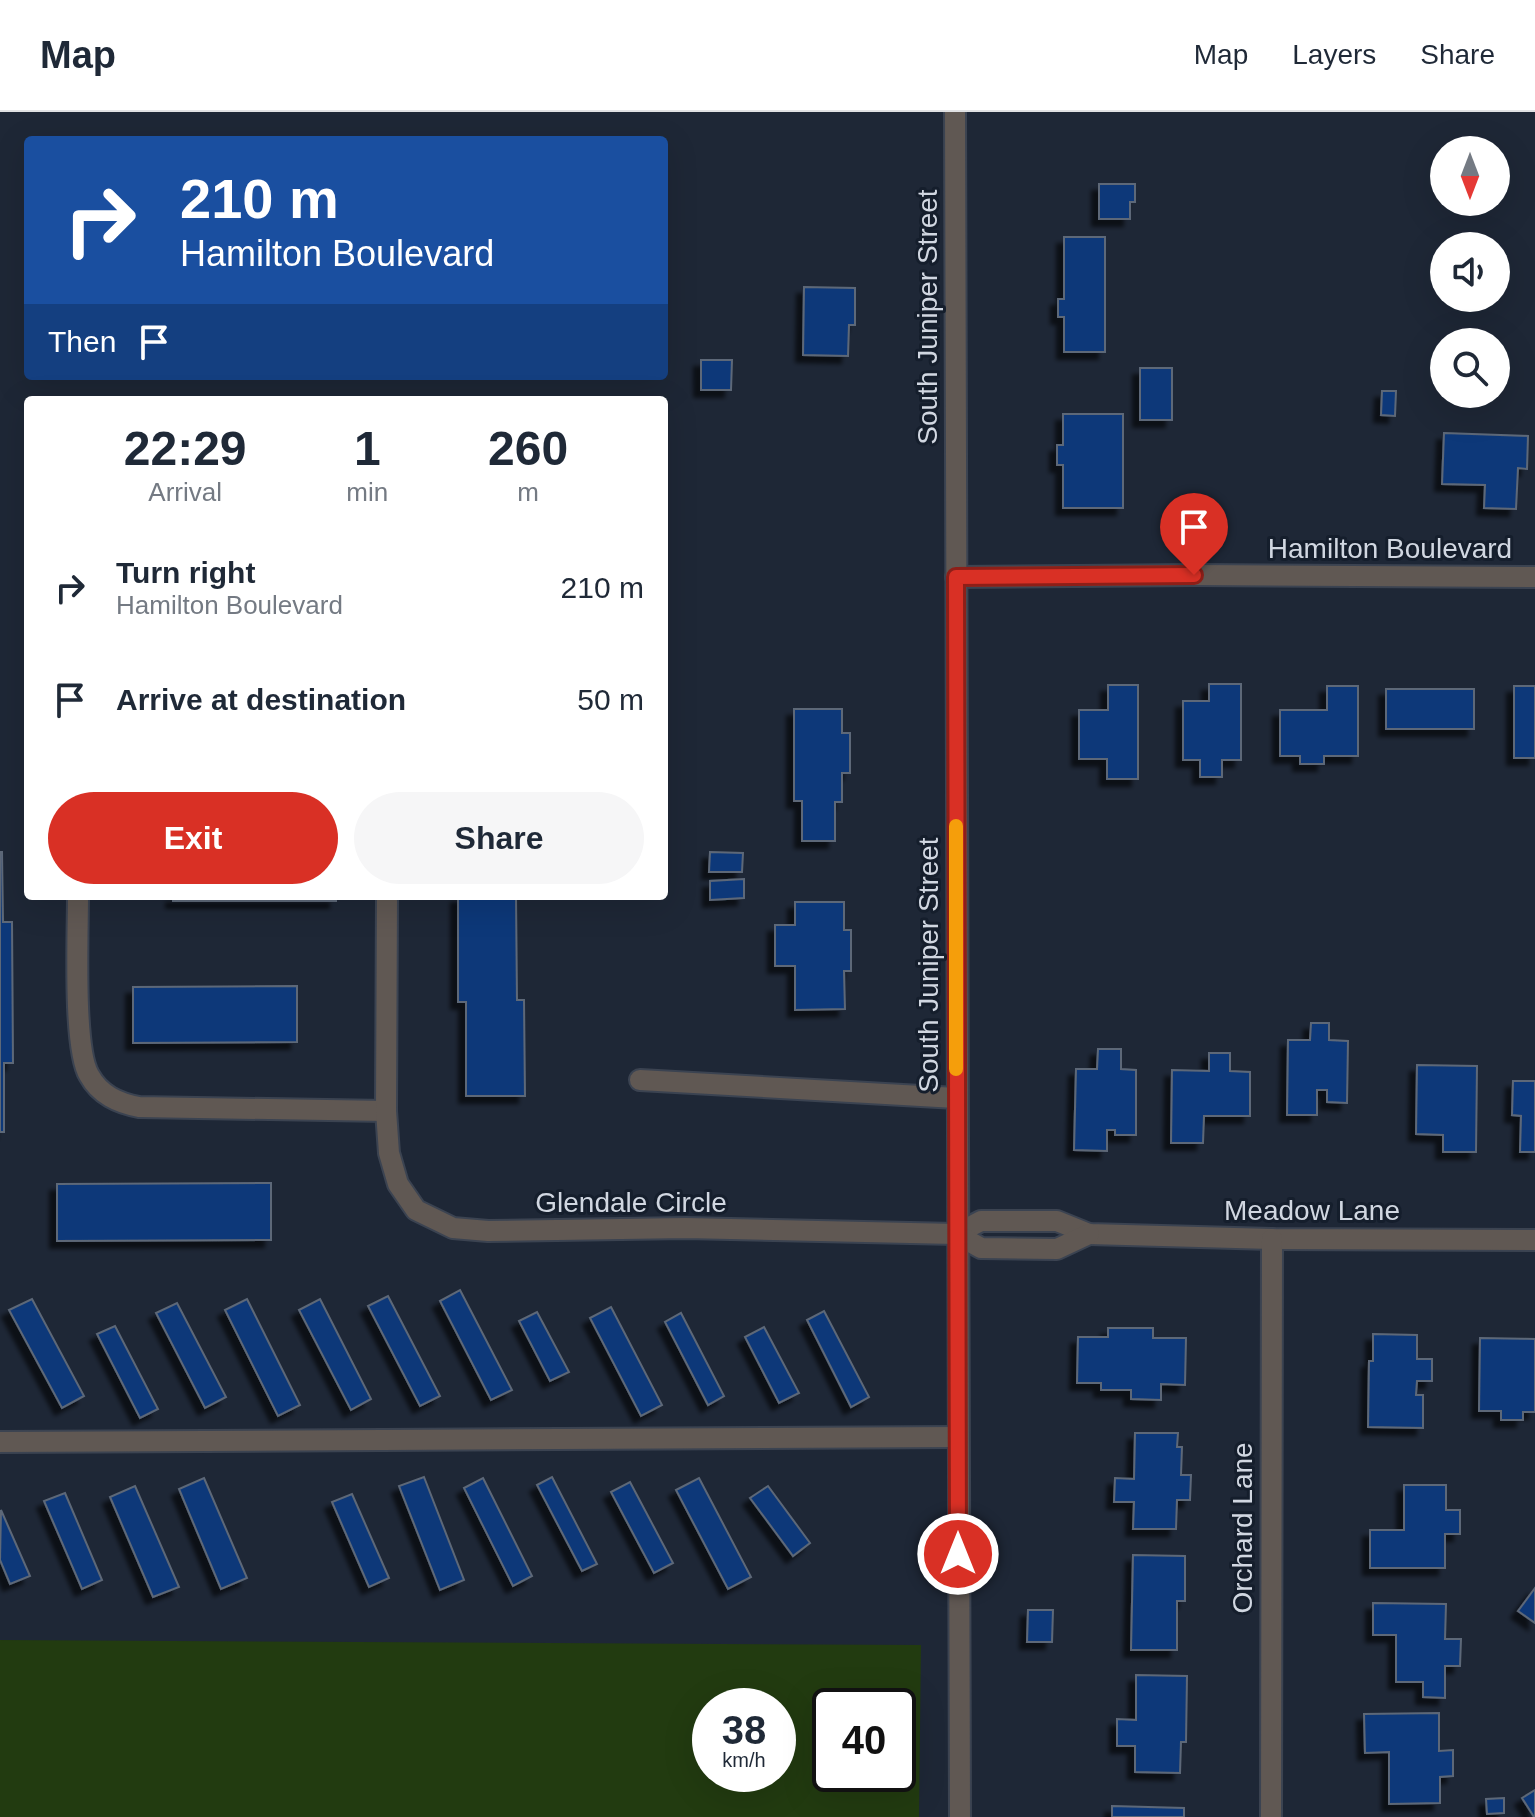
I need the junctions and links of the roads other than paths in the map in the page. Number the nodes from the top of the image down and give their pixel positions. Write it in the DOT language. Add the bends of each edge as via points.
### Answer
graph roads {
  1 [pos="955,112"];
  2 [pos="956,577"];
  3 [pos="1535,577"];
  4 [pos="78,900"];
  5 [pos="387,900"];
  6 [pos="640,1080"];
  7 [pos="956,1098"];
  8 [pos="386,1111"];
  9 [pos="956,1234"];
  10 [pos="1272,1239"];
  11 [pos="1535,1240"];
  12 [pos="958,1437"];
  13 [pos="0,1442"];
  14 [pos="960,1817"];
  15 [pos="1271,1817"];
  1 -- 2 [label="street, South Juniper Street"];
  2 -- 3 [label="street, Hamilton Boulevard"];
  2 -- 7 [label="street, South Juniper Street"];
  4 -- 8 [label="street" via="81,1059 107,1096 139,1107"];
  5 -- 8 [label="street, Glendale Circle"];
  6 -- 7 [label="street"];
  7 -- 9 [label="street, South Juniper Street"];
  8 -- 9 [label="street, Glendale Circle" via="398,1184 416,1210 453,1228"];
  9 -- 10 [label="street, Meadow Lane" via="981,1221 1057,1221 1089,1234"];
  9 -- 12 [label="street, South Juniper Street"];
  10 -- 11 [label="street, Meadow Lane"];
  10 -- 15 [label="street, Orchard Lane"];
  12 -- 13 [label="street"];
  12 -- 14 [label="street, South Juniper Street"];
}
